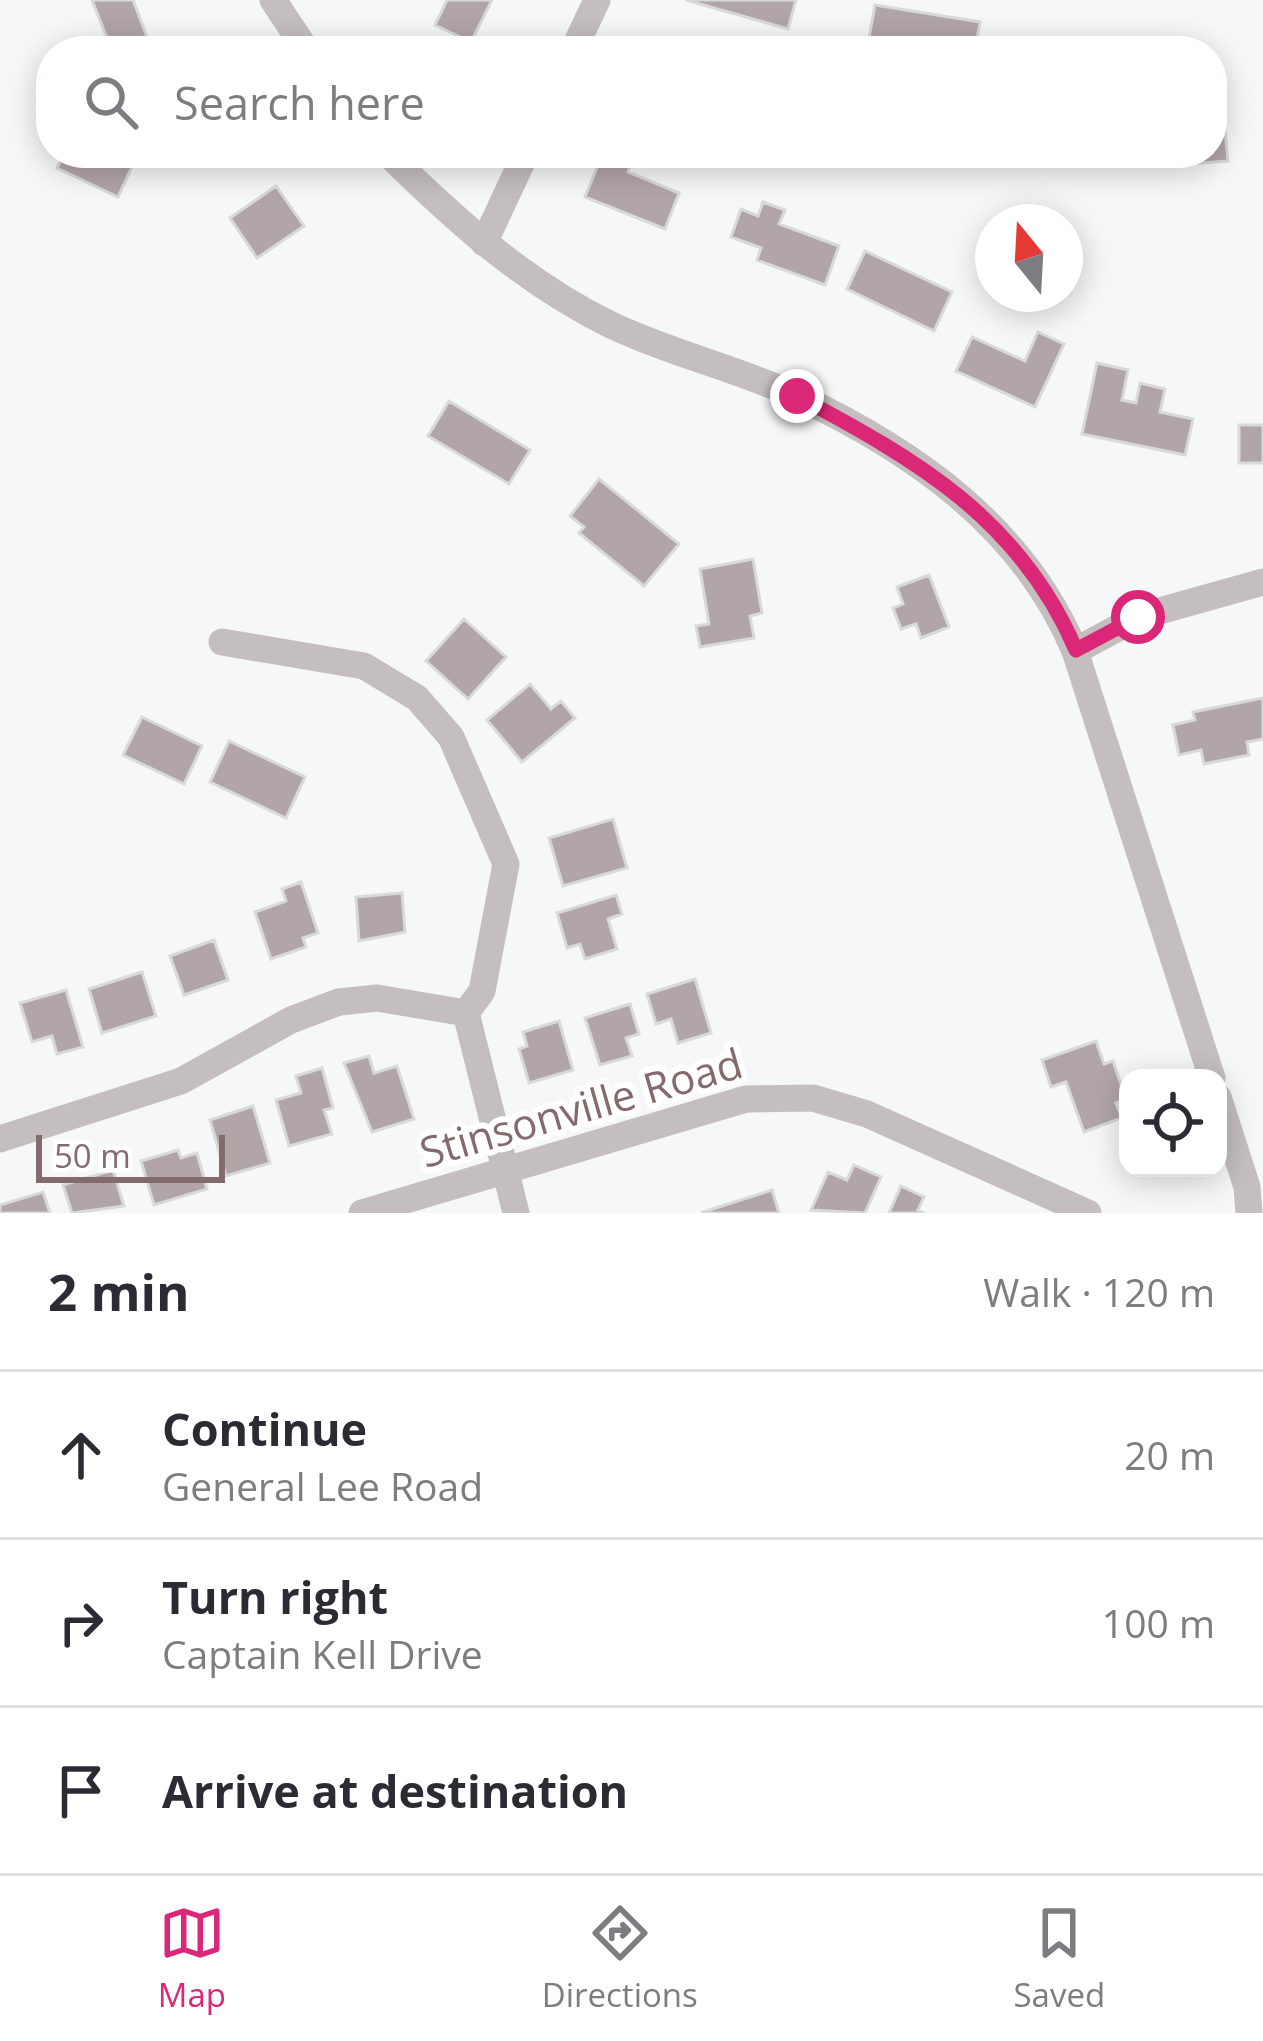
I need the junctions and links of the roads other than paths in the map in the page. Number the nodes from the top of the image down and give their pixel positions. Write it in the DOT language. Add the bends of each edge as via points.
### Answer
graph roads {
  1 [pos="273,0"];
  2 [pos="597,0"];
  3 [pos="297,36"];
  4 [pos="580,36"];
  5 [pos="404,168"];
  6 [pos="519,168"];
  7 [pos="484,243"];
  8 [pos="1263,582"];
  9 [pos="222,642"];
  10 [pos="1076,650"];
  11 [pos="466,1013"];
  12 [pos="1209,1069"];
  13 [pos="1227,1125"];
  14 [pos="0,1139"];
  15 [pos="504,1172"];
  16 [pos="362,1213"];
  17 [pos="517,1213"];
  18 [pos="1088,1213"];
  19 [pos="1250,1213"];
  1 -- 3 [label="street"];
  2 -- 4 [label="street"];
  5 -- 7 [label="street"];
  6 -- 7 [label="street"];
  7 -- 10 [label="street" via="610,324 797,396 924,466 1014,550 1057,606"];
  8 -- 10 [label="street" via="1138,617"];
  9 -- 11 [label="street" via="364,666 417,698 451,736 506,864 482,991"];
  10 -- 12 [label="street"];
  11 -- 14 [label="street" via="377,998 339,1002 291,1019 182,1081"];
  11 -- 15 [label="street"];
  13 -- 19 [label="street"];
  15 -- 16 [label="street, Stinsonville Road"];
  15 -- 17 [label="street"];
  15 -- 18 [label="street, Stinsonville Road" via="746,1099 813,1098 939,1144"];
}
